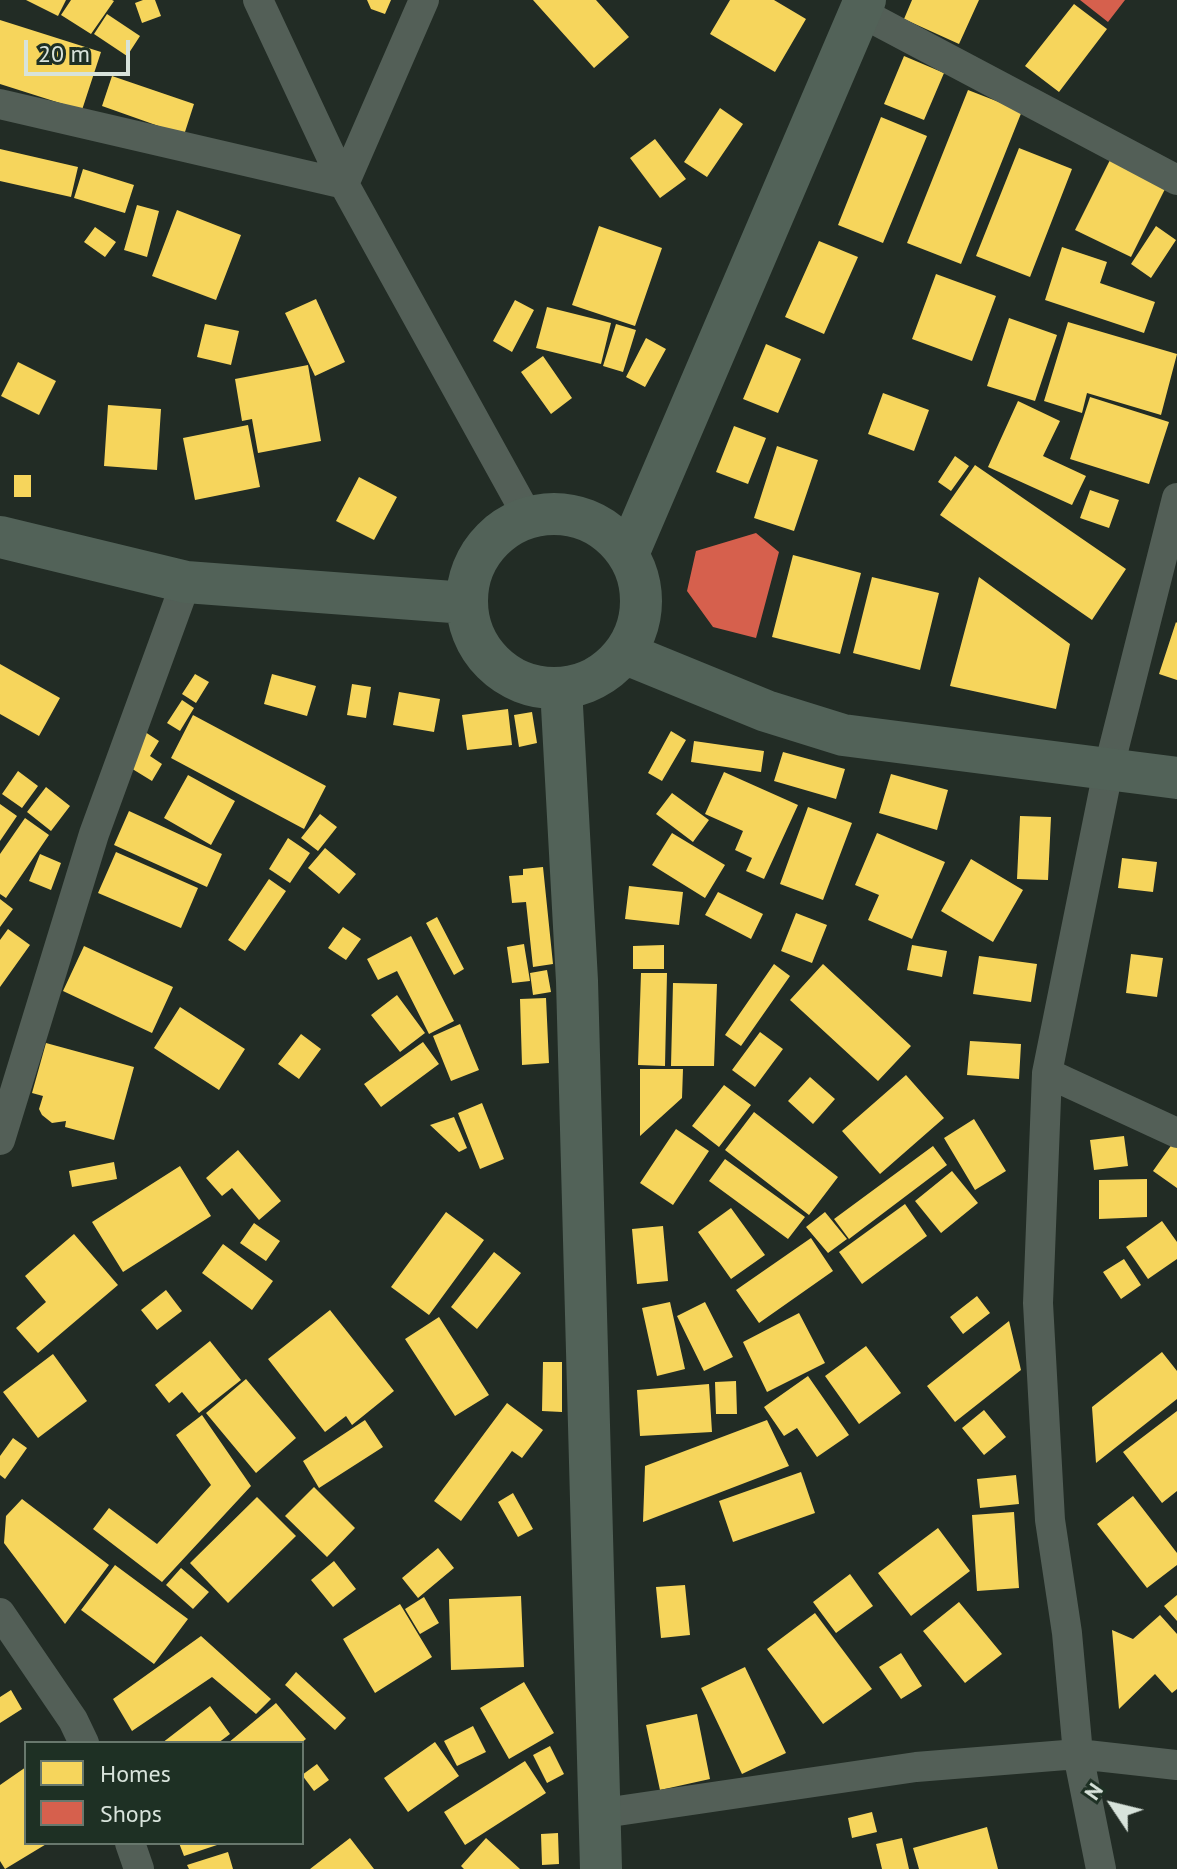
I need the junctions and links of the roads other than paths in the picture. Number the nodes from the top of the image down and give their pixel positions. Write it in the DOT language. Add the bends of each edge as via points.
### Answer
graph roads {
  1 [pos="258,0"];
  2 [pos="424,0"];
  3 [pos="863,6"];
  4 [pos="0,104"];
  5 [pos="1177,180"];
  6 [pos="344,184"];
  7 [pos="1177,498"];
  8 [pos="528,517"];
  9 [pos="0,537"];
  10 [pos="628,554"];
  11 [pos="186,582"];
  12 [pos="466,603"];
  13 [pos="624,653"];
  14 [pos="561,688"];
  15 [pos="1108,771"];
  16 [pos="1177,778"];
  17 [pos="1047,1073"];
  18 [pos="1177,1133"];
  19 [pos="0,1140"];
  20 [pos="0,1613"];
  21 [pos="83,1741"];
  22 [pos="1078,1754"];
  23 [pos="1177,1765"];
  24 [pos="597,1814"];
  25 [pos="131,1845"];
  26 [pos="139,1869"];
  27 [pos="601,1869"];
  28 [pos="1101,1869"];
  1 -- 6 [label="street"];
  2 -- 6 [label="street"];
  3 -- 5 [label="street"];
  3 -- 10 [label="main road"];
  4 -- 6 [label="street"];
  6 -- 8 [label="street"];
  7 -- 15 [label="street"];
  8 -- 10 [label="main road" via="556,513 584,518 609,533"];
  8 -- 12 [label="main road" via="490,541 469,581"];
  9 -- 11 [label="main road"];
  10 -- 13 [label="main road" via="640,587 639,621"];
  11 -- 12 [label="main road"];
  11 -- 19 [label="street" via="94,834"];
  12 -- 14 [label="main road" via="471,631 485,656 506,675 532,686"];
  13 -- 14 [label="main road" via="585,683"];
  13 -- 15 [label="main road" via="766,711 843,735"];
  14 -- 24 [label="main road" via="577,981"];
  15 -- 16 [label="main road"];
  15 -- 17 [label="street"];
  17 -- 18 [label="street"];
  17 -- 22 [label="street" via="1038,1303 1050,1520"];
  20 -- 21 [label="street"];
  22 -- 23 [label="street"];
  22 -- 24 [label="street" via="916,1767"];
  22 -- 28 [label="street"];
  24 -- 27 [label="main road"];
  25 -- 26 [label="street"];
}
